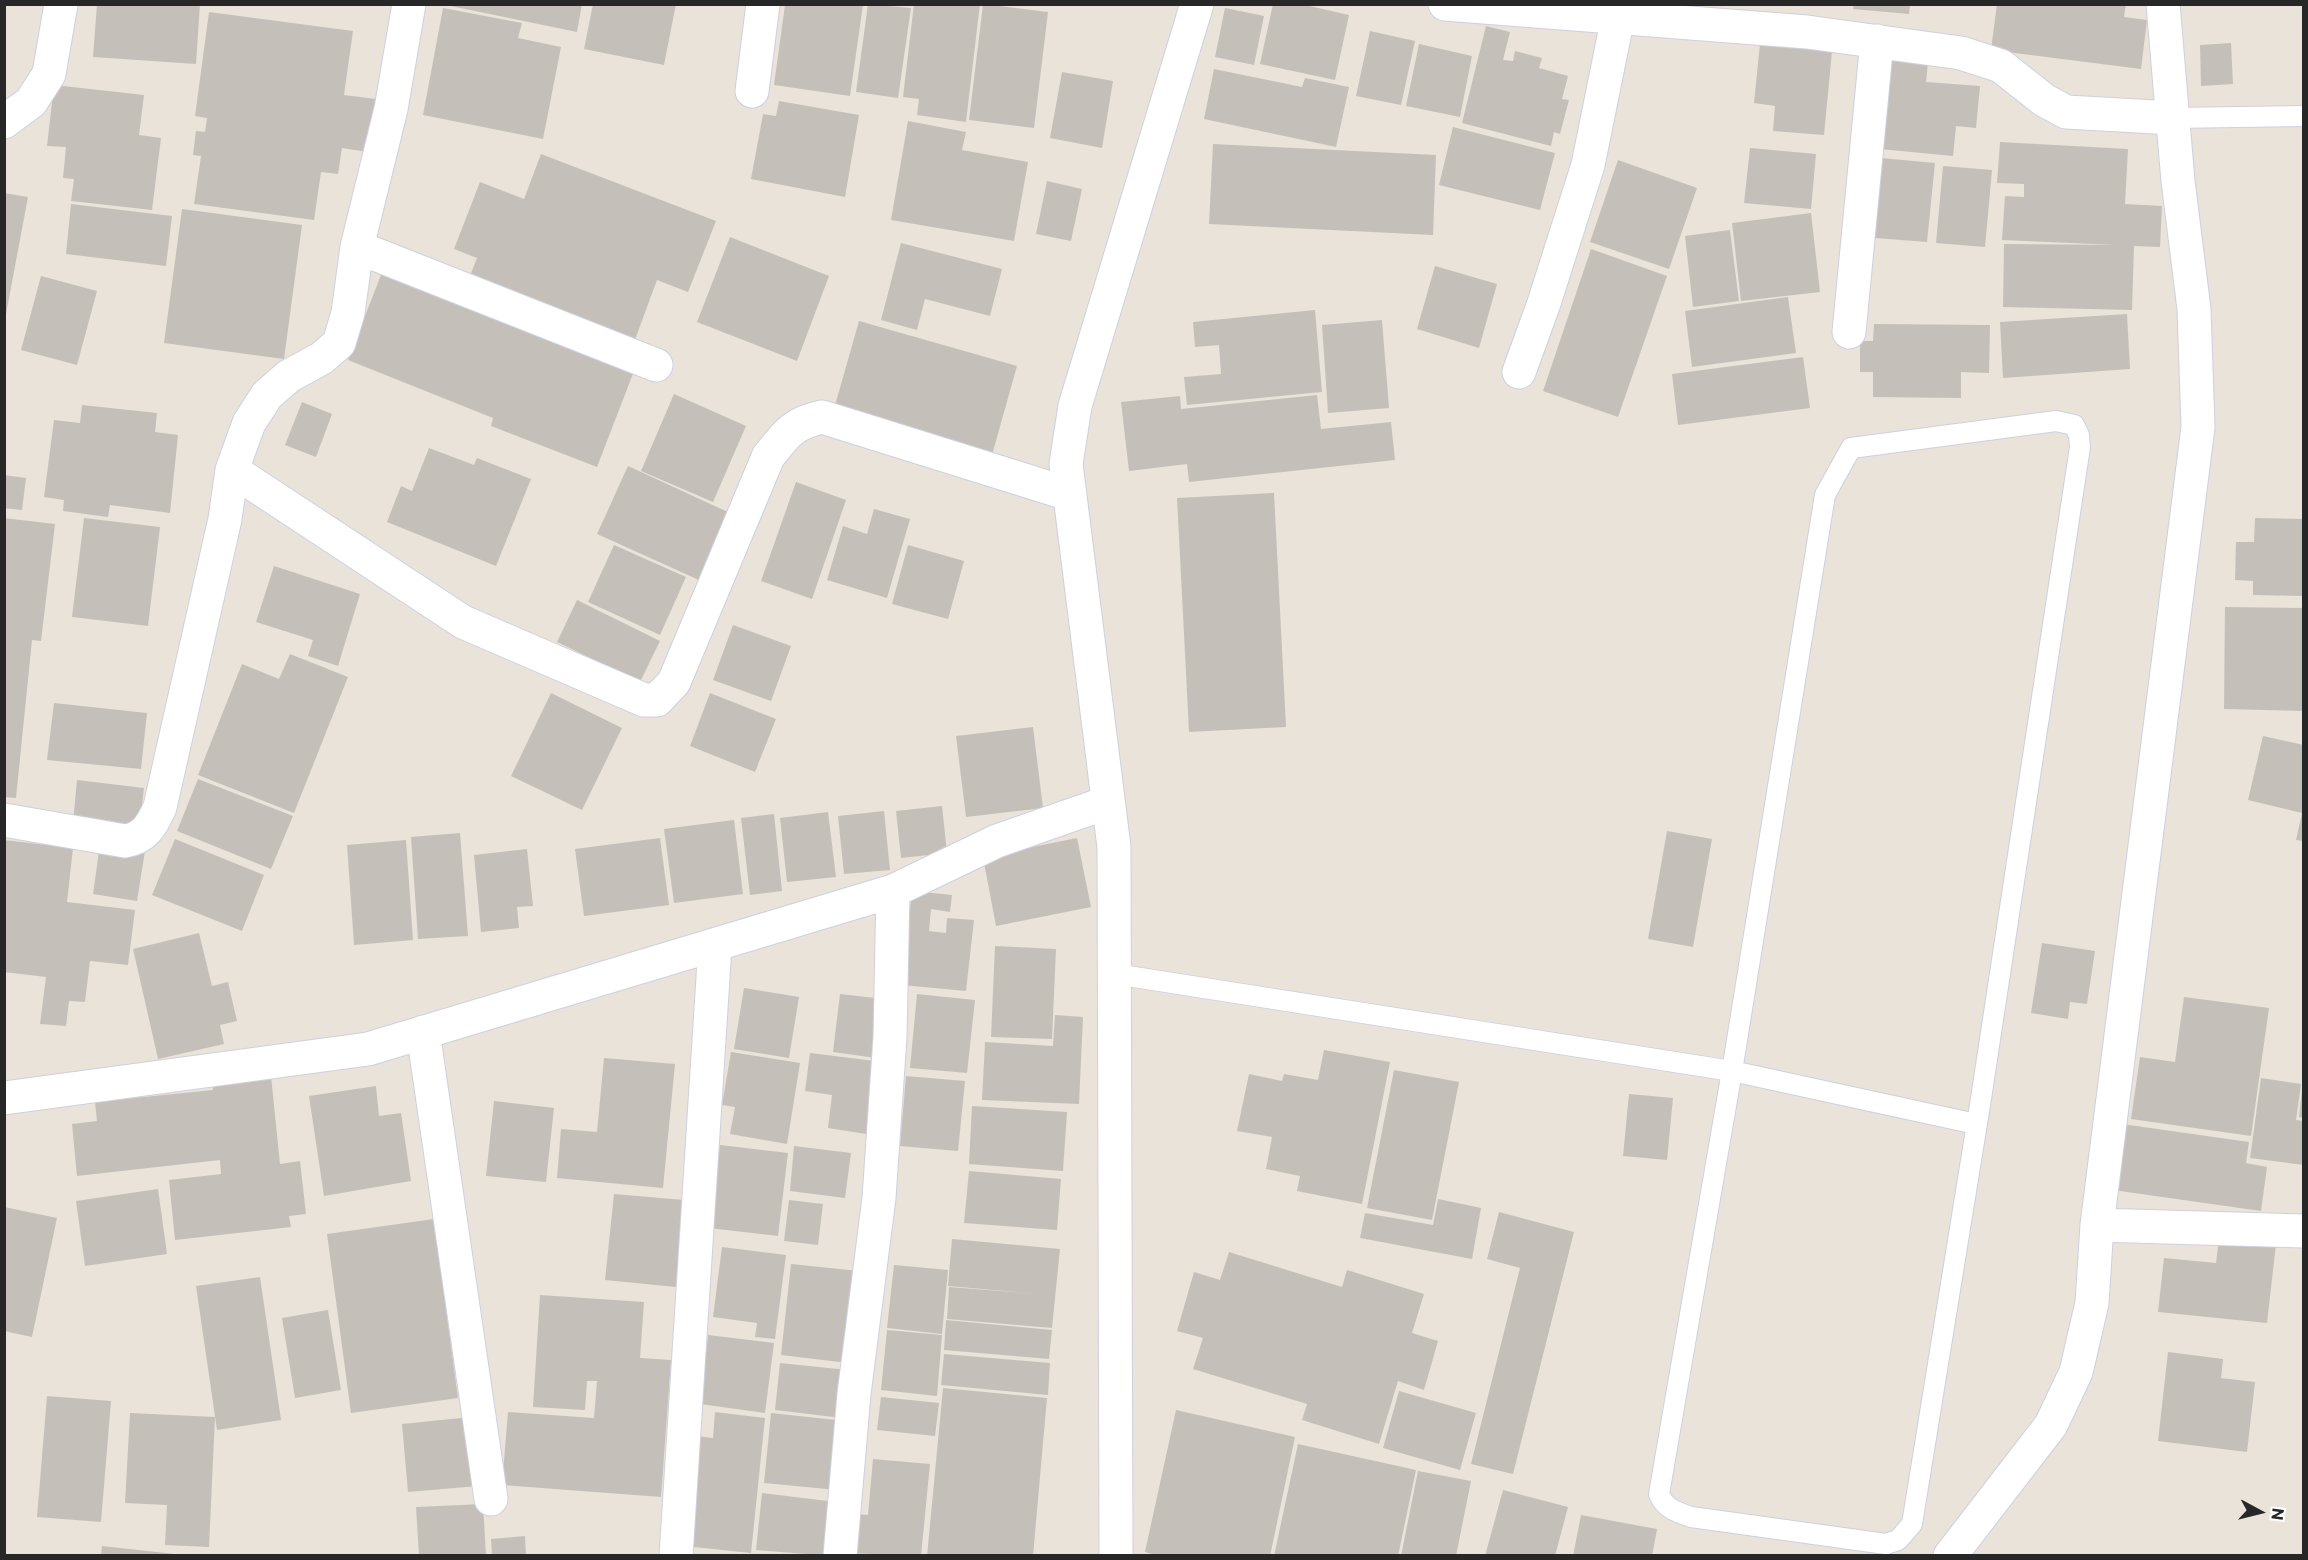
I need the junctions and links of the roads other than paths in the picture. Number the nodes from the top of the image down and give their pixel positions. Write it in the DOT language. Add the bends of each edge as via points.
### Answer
graph roads {
  1 [pos="61,4"];
  2 [pos="409,4"];
  3 [pos="763,4"];
  4 [pos="1445,4"];
  5 [pos="2163,4"];
  6 [pos="1191,5"];
  7 [pos="1618,17"];
  8 [pos="1877,41"];
  9 [pos="752,91"];
  10 [pos="2304,116"];
  11 [pos="2173,118"];
  12 [pos="4,122"];
  13 [pos="357,247"];
  14 [pos="1849,332"];
  15 [pos="656,365"];
  16 [pos="1519,372"];
  17 [pos="232,470"];
  18 [pos="1069,494"];
  19 [pos="1106,803"];
  20 [pos="4,820"];
  21 [pos="893,891"];
  22 [pos="716,946"];
  23 [pos="1115,974"];
  24 [pos="423,1032"];
  25 [pos="1732,1071"];
  26 [pos="4,1098"];
  27 [pos="1976,1124"];
  28 [pos="2097,1226"];
  29 [pos="2304,1231"];
  30 [pos="491,1499"];
  31 [pos="676,1556"];
  32 [pos="840,1556"];
  33 [pos="1116,1556"];
  34 [pos="1950,1556"];
  1 -- 12 [label="street" via="49,74 30,102"];
  2 -- 13 [label="street" via="391,109"];
  3 -- 9 [label="street"];
  4 -- 7 [label="street"];
  5 -- 11 [label="street"];
  6 -- 18 [label="street" via="1075,406 1066,464"];
  7 -- 8 [label="street"];
  7 -- 16 [label="street" via="1588,165"];
  8 -- 11 [label="street" via="1960,53 2001,66 2066,112"];
  8 -- 14 [label="street"];
  10 -- 11 [label="lane"];
  11 -- 28 [label="street" via="2194,309 2198,427"];
  13 -- 15 [label="street"];
  13 -- 17 [label="street" via="348,313 339,343 267,395 249,423"];
  17 -- 18 [label="street" via="464,622 644,700 657,700 674,682 768,457 787,432 803,421 822,417"];
  17 -- 20 [label="street" via="223,531 160,807 152,826 137,839 125,841"];
  18 -- 19 [label="street"];
  19 -- 21 [label="street" via="997,841"];
  19 -- 23 [label="street" via="1114,848"];
  21 -- 22 [label="street"];
  21 -- 32 [label="street" via="890,1037 879,1198 854,1394"];
  22 -- 24 [label="street"];
  22 -- 31 [label="street"];
  23 -- 25 [label="lane"];
  23 -- 33 [label="street"];
  24 -- 26 [label="street" via="368,1049"];
  24 -- 30 [label="street"];
  25 -- 27 [label="lane"];
  25 -- 27 [label="lane" via="1659,1494 1671,1510 1691,1517 1886,1544 1908,1532 1915,1514"];
  25 -- 27 [label="lane" via="1825,495 1841,462 1851,448 2067,422 2079,435 2080,447"];
  28 -- 29 [label="street"];
  28 -- 34 [label="street" via="2092,1303 2076,1372 2051,1425"];
}
